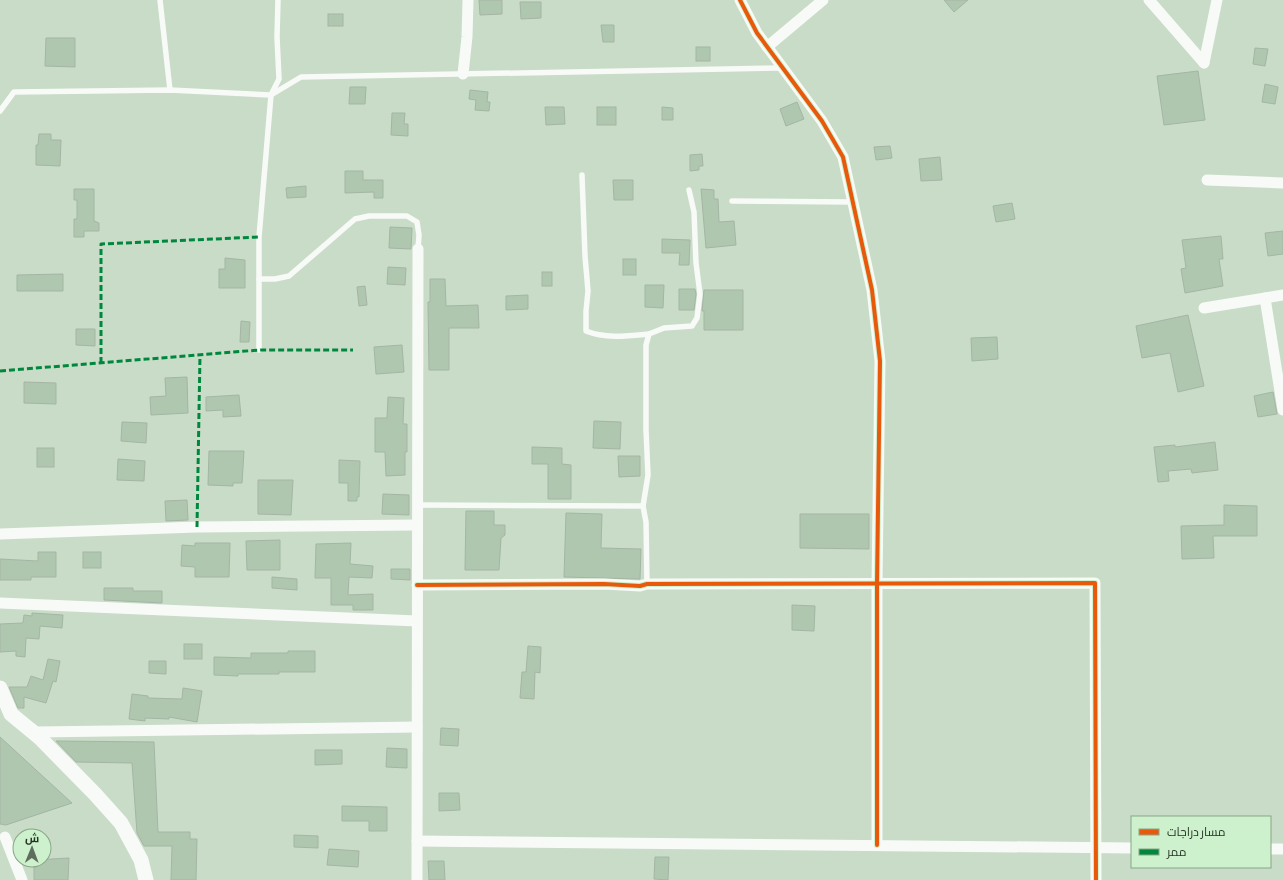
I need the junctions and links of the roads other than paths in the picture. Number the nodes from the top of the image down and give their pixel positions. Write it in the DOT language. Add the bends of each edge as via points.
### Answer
graph roads {
  1 [pos="160,0"];
  2 [pos="278,0"];
  3 [pos="468,0"];
  4 [pos="740,0"];
  5 [pos="823,0"];
  6 [pos="1148,0"];
  7 [pos="1217,0"];
  8 [pos="767,47"];
  9 [pos="782,68"];
  10 [pos="463,74"];
  11 [pos="170,90"];
  12 [pos="271,94"];
  13 [pos="0,111"];
  14 [pos="582,175"];
  15 [pos="1207,180"];
  16 [pos="1282,180"];
  17 [pos="689,190"];
  18 [pos="732,201"];
  19 [pos="853,202"];
  20 [pos="418,249"];
  21 [pos="259,279"];
  22 [pos="1283,295"];
  23 [pos="1265,298"];
  24 [pos="1204,308"];
  25 [pos="649,334"];
  26 [pos="260,350"];
  27 [pos="1283,410"];
  28 [pos="417,505"];
  29 [pos="643,506"];
  30 [pos="417,525"];
  31 [pos="0,534"];
  32 [pos="647,584"];
  33 [pos="877,584"];
  34 [pos="417,585"];
  35 [pos="0,603"];
  36 [pos="417,621"];
  37 [pos="0,688"];
  38 [pos="12,714"];
  39 [pos="417,727"];
  40 [pos="5,837"];
  41 [pos="416,841"];
  42 [pos="877,845"];
  43 [pos="1096,847"];
  44 [pos="1131,848"];
  45 [pos="1271,849"];
  46 [pos="1283,849"];
  47 [pos="22,880"];
  48 [pos="146,880"];
  49 [pos="417,880"];
  50 [pos="1096,880"];
  1 -- 11 [label="lane"];
  2 -- 12 [label="lane" via="279,79"];
  3 -- 10 [label="street"];
  4 -- 8 [label="street"];
  5 -- 8 [label="street"];
  6 -- 7 [label="street" via="1204,63"];
  8 -- 9 [label="street"];
  9 -- 10 [label="lane"];
  9 -- 19 [label="street" via="822,121 843,157"];
  10 -- 12 [label="lane" via="300,77"];
  11 -- 12 [label="lane"];
  11 -- 13 [label="lane" via="14,92"];
  12 -- 21 [label="lane" via="259,237"];
  14 -- 25 [label="lane" via="584,256 588,291 586,331 598,335"];
  15 -- 16 [label="street"];
  17 -- 25 [label="lane" via="694,212 700,294 697,318 692,326 664,328"];
  18 -- 19 [label="lane"];
  19 -- 33 [label="street" via="872,290 880,361"];
  20 -- 21 [label="lane" via="417,222 407,216 369,216 355,219 289,276"];
  20 -- 28 [label="street"];
  21 -- 26 [label="lane"];
  22 -- 23 [label="street"];
  23 -- 24 [label="street"];
  23 -- 27 [label="street"];
  25 -- 29 [label="lane" via="646,345 648,475"];
  28 -- 29 [label="lane"];
  28 -- 30 [label="street"];
  29 -- 32 [label="lane" via="646,522"];
  30 -- 31 [label="street" via="197,527"];
  30 -- 34 [label="street"];
  32 -- 33 [label="street"];
  32 -- 34 [label="street"];
  33 -- 42 [label="street"];
  33 -- 43 [label="street" via="1095,583"];
  34 -- 36 [label="street"];
  35 -- 36 [label="street"];
  36 -- 39 [label="street"];
  37 -- 38 [label="street"];
  38 -- 39 [label="street" via="36,732"];
  38 -- 48 [label="street" via="40,738 121,823 141,860"];
  39 -- 41 [label="street"];
  40 -- 47 [label="street"];
  41 -- 42 [label="street"];
  41 -- 49 [label="street"];
  42 -- 43 [label="street"];
  43 -- 44 [label="street"];
  43 -- 50 [label="street"];
  45 -- 46 [label="street"];
}
